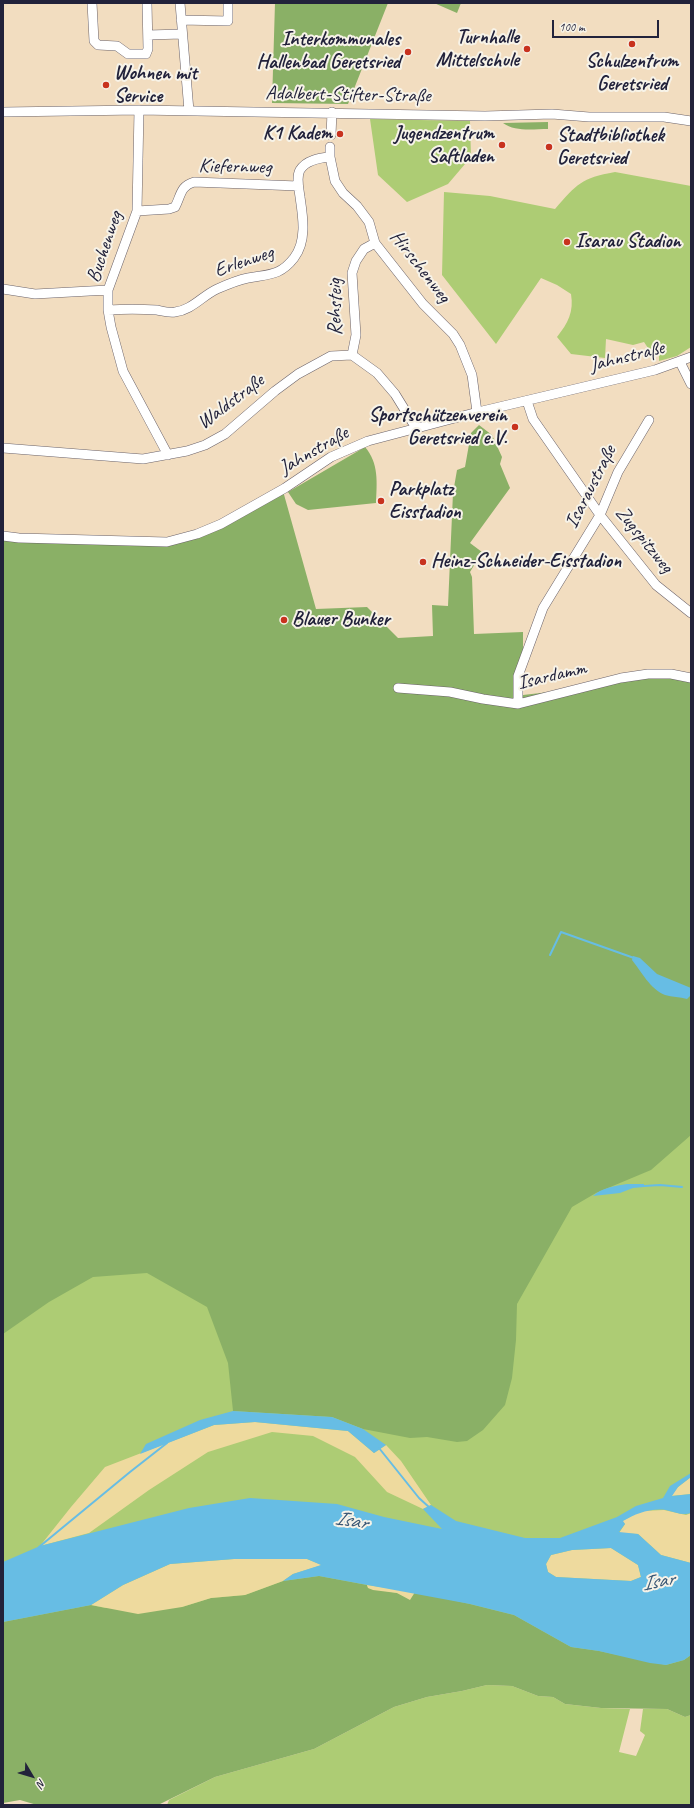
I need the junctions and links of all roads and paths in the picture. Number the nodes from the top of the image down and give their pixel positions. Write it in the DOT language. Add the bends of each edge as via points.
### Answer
graph roads {
  1 [pos="92,3"];
  2 [pos="147,3"];
  3 [pos="180,3"];
  4 [pos="228,3"];
  5 [pos="181,20"];
  6 [pos="182,34"];
  7 [pos="148,35"];
  8 [pos="139,110"];
  9 [pos="189,111"];
  10 [pos="3,112"];
  11 [pos="332,112"];
  12 [pos="691,121"];
  13 [pos="331,135"];
  14 [pos="330,147"];
  15 [pos="330,157"];
  16 [pos="298,186"];
  17 [pos="137,211"];
  18 [pos="375,243"];
  19 [pos="3,289"];
  20 [pos="108,290"];
  21 [pos="108,310"];
  22 [pos="352,355"];
  23 [pos="691,357"];
  24 [pos="680,362"];
  25 [pos="691,384"];
  26 [pos="527,401"];
  27 [pos="477,412"];
  28 [pos="649,420"];
  29 [pos="416,428"];
  30 [pos="3,448"];
  31 [pos="168,455"];
  32 [pos="600,515"];
  33 [pos="3,536"];
  34 [pos="691,613"];
  35 [pos="691,678"];
  36 [pos="398,688"];
  37 [pos="518,704"];
  1 -- 7 [label="street" via="94,42 98,45 117,46 128,54 146,54"];
  2 -- 7 [label="street"];
  3 -- 5 [label="street"];
  4 -- 5 [label="street" via="228,21"];
  5 -- 6 [label="street"];
  6 -- 7 [label="street"];
  6 -- 9 [label="street"];
  8 -- 9 [label="street, Adalbert-Stifter-Straße"];
  8 -- 10 [label="street, Adalbert-Stifter-Straße"];
  8 -- 17 [label="street, Buchenweg"];
  9 -- 11 [label="street, Adalbert-Stifter-Straße"];
  11 -- 12 [label="street, Adalbert-Stifter-Straße" via="485,116 552,114 589,117 664,117"];
  11 -- 13 [label="street"];
  14 -- 15 [label="street, Hirschenweg"];
  15 -- 16 [label="street, Erlenweg" via="317,158 305,164 299,171"];
  15 -- 18 [label="street, Hirschenweg" via="335,181 369,222"];
  16 -- 17 [label="street, Kiefernweg" via="194,182 186,184 180,191 175,207"];
  16 -- 21 [label="street, Erlenweg" via="303,231 300,248 284,269 217,289 191,307 174,312"];
  17 -- 20 [label="street, Buchenweg"];
  18 -- 22 [label="street, Rehsteig" via="364,249 352,273 356,335"];
  18 -- 27 [label="street, Hirschenweg" via="423,304 453,334 460,345 472,375"];
  19 -- 20 [label="street" via="35,294"];
  20 -- 21 [label="street, Buchenweg"];
  21 -- 31 [label="street, Buchenweg" via="123,371"];
  22 -- 29 [label="street" via="377,373 396,394"];
  22 -- 31 [label="street, Waldstraße" via="332,356 314,364 275,391 225,434 205,445"];
  23 -- 24 [label="street, Jahnstraße"];
  24 -- 25 [label="street"];
  24 -- 26 [label="street, Jahnstraße"];
  26 -- 27 [label="street, Jahnstraße"];
  26 -- 32 [label="street, Zugspitzweg" via="533,419"];
  27 -- 29 [label="street, Jahnstraße"];
  28 -- 32 [label="street, Isaraustraße" via="618,472"];
  29 -- 33 [label="street, Jahnstraße" via="380,436 352,446 221,524 167,542"];
  30 -- 31 [label="street, Waldstraße" via="143,459"];
  32 -- 34 [label="street, Zugspitzweg" via="656,586"];
  32 -- 37 [label="street, Isaraustraße" via="543,608 518,676"];
  35 -- 37 [label="street, Isardamm" via="671,674 621,678"];
  36 -- 37 [label="street, Isardamm" via="450,692"];
}
